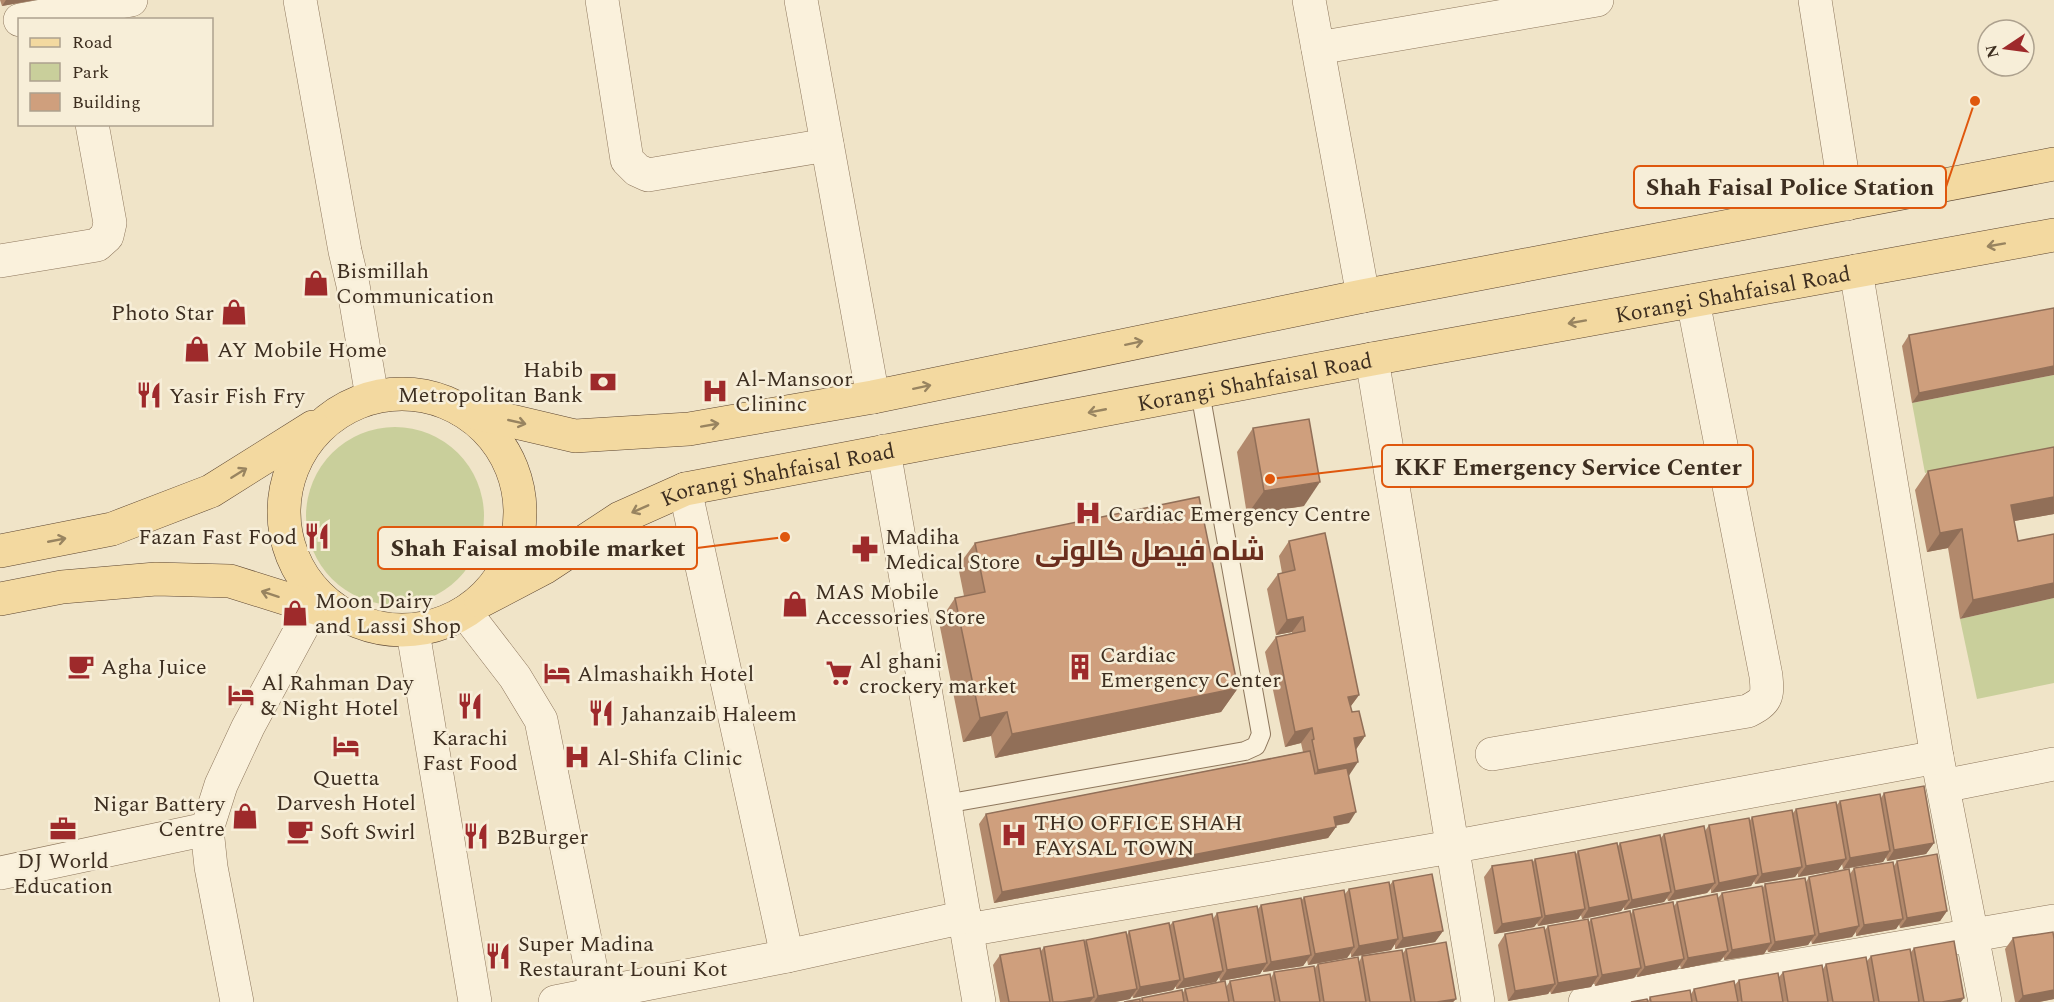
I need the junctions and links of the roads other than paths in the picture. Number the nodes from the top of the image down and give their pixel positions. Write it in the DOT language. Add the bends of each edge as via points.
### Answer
graph roads {
  1 [pos="130,0"];
  2 [pos="300,0"];
  3 [pos="602,0"];
  4 [pos="801,0"];
  5 [pos="1309,0"];
  6 [pos="1597,0"];
  7 [pos="1815,0"];
  8 [pos="31,18"];
  9 [pos="18,20"];
  10 [pos="0,23"];
  11 [pos="1318,48"];
  12 [pos="92,126"];
  13 [pos="827,145"];
  14 [pos="2054,164"];
  15 [pos="1847,204"];
  16 [pos="2054,235"];
  17 [pos="0,261"];
  18 [pos="1856,271"];
  19 [pos="1363,296"];
  20 [pos="1693,301"];
  21 [pos="1372,359"];
  22 [pos="1200,392"];
  23 [pos="372,397"];
  24 [pos="873,397"];
  25 [pos="460,409"];
  26 [pos="330,416"];
  27 [pos="884,451"];
  28 [pos="685,489"];
  29 [pos="0,551"];
  30 [pos="0,598"];
  31 [pos="313,607"];
  32 [pos="473,607"];
  33 [pos="346,618"];
  34 [pos="413,632"];
  35 [pos="1492,754"];
  36 [pos="2054,764"];
  37 [pos="1940,772"];
  38 [pos="945,804"];
  39 [pos="207,829"];
  40 [pos="1451,847"];
  41 [pos="0,873"];
  42 [pos="2054,921"];
  43 [pos="966,923"];
  44 [pos="1972,934"];
  45 [pos="787,956"];
  46 [pos="596,994"];
  47 [pos="237,1002"];
  48 [pos="475,1002"];
  49 [pos="555,1002"];
  50 [pos="979,1002"];
  51 [pos="1478,1002"];
  52 [pos="1585,1002"];
  53 [pos="1985,1002"];
  1 -- 8 [label="street"];
  2 -- 23 [label="street"];
  3 -- 13 [label="street" via="627,160 637,170 648,175"];
  4 -- 13 [label="street"];
  5 -- 11 [label="street"];
  6 -- 11 [label="street"];
  7 -- 15 [label="street"];
  9 -- 10 [label="street"];
  11 -- 19 [label="street"];
  12 -- 17 [label="street" via="110,223 107,236 97,245"];
  13 -- 24 [label="street"];
  14 -- 15 [label="main road"];
  15 -- 19 [label="main road"];
  16 -- 18 [label="main road, Korangi Shahfaisal Road, one-way"];
  18 -- 20 [label="main road, Korangi Shahfaisal Road"];
  18 -- 37 [label="street"];
  24 -- 19 [label="main road, one-way"];
  20 -- 21 [label="main road, Korangi Shahfaisal Road, one-way"];
  20 -- 35 [label="street" via="1767,693 1762,703 1748,711"];
  21 -- 22 [label="main road, Korangi Shahfaisal Road"];
  21 -- 40 [label="street"];
  22 -- 27 [label="main road, Korangi Shahfaisal Road, one-way"];
  22 -- 38 [label="lane" via="1261,734 1256,746"];
  23 -- 25 [label="main road" via="402,393 432,397"];
  23 -- 26 [label="main road"];
  25 -- 24 [label="main road, one-way" via="575,436 689,429"];
  25 -- 32 [label="main road" via="489,432 510,464 520,500 518,538 504,573"];
  29 -- 26 [label="main road, one-way" via="112,529 211,491"];
  26 -- 33 [label="main road" via="303,446 286,482 283,521 292,560 314,593"];
  27 -- 28 [label="main road, Korangi Shahfaisal Road"];
  27 -- 38 [label="street"];
  28 -- 32 [label="main road, Korangi Shahfaisal Road, one-way" via="620,518 544,568"];
  28 -- 45 [label="street"];
  31 -- 30 [label="main road, one-way" via="230,581 156,579 62,587"];
  31 -- 33 [label="main road"];
  31 -- 39 [label="street" via="248,727 221,784"];
  32 -- 34 [label="main road, Korangi Shahfaisal Road" via="449,622"];
  32 -- 46 [label="street" via="541,720"];
  33 -- 34 [label="main road" via="378,629"];
  34 -- 48 [label="street"];
  36 -- 37 [label="street"];
  37 -- 40 [label="street"];
  37 -- 44 [label="street"];
  38 -- 43 [label="street"];
  39 -- 41 [label="street"];
  39 -- 47 [label="street"];
  40 -- 43 [label="street"];
  40 -- 51 [label="street"];
  42 -- 44 [label="street"];
  43 -- 45 [label="street"];
  43 -- 50 [label="street"];
  44 -- 52 [label="street"];
  44 -- 53 [label="street"];
  45 -- 46 [label="street"];
  46 -- 49 [label="street"];
}
